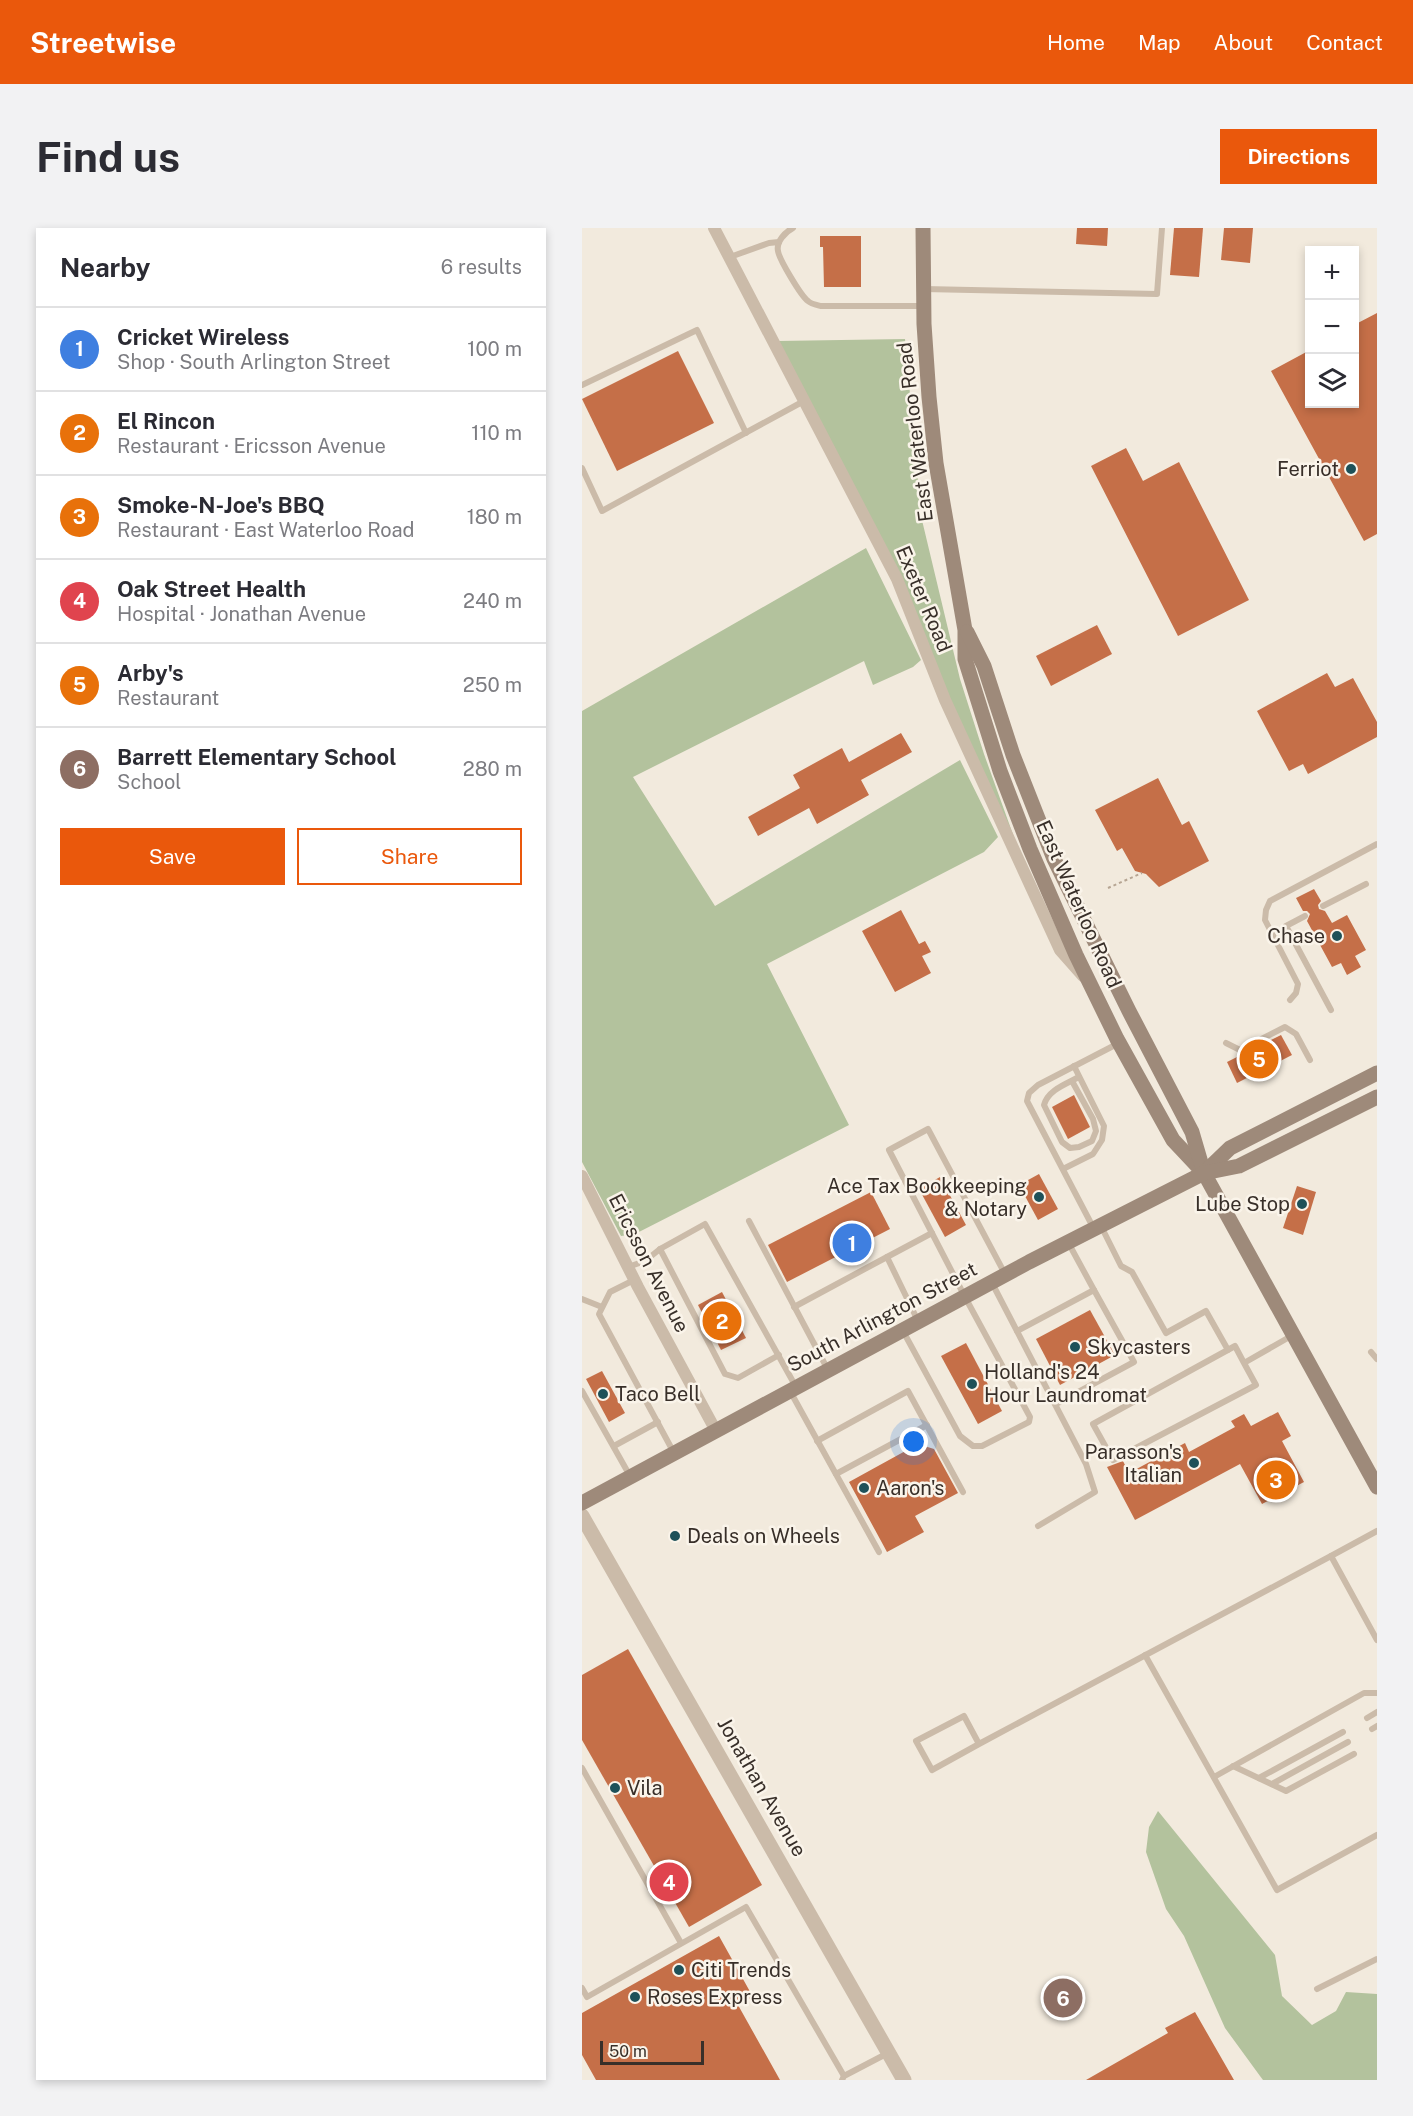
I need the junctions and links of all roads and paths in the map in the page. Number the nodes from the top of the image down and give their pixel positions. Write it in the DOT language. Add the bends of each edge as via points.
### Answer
graph roads {
  1 [pos="793,228"];
  2 [pos="923,228"];
  3 [pos="1162,228"];
  4 [pos="716,229"];
  5 [pos="779,242"];
  6 [pos="729,257"];
  7 [pos="923,289"];
  8 [pos="924,306"];
  9 [pos="582,385"];
  10 [pos="804,401"];
  11 [pos="746,433"];
  12 [pos="582,468"];
  13 [pos="965,630"];
  14 [pos="1377,844"];
  15 [pos="1142,873"];
  16 [pos="1366,884"];
  17 [pos="1108,888"];
  18 [pos="1323,906"];
  19 [pos="1305,916"];
  20 [pos="1091,986"];
  21 [pos="1290,1000"];
  22 [pos="1331,1010"];
  23 [pos="1119,1042"];
  24 [pos="1226,1043"];
  25 [pos="1310,1060"];
  26 [pos="1074,1066"];
  27 [pos="1377,1073"];
  28 [pos="1079,1077"];
  29 [pos="1072,1081"];
  30 [pos="1377,1097"];
  31 [pos="1063,1169"];
  32 [pos="1204,1173"];
  33 [pos="582,1176"];
  34 [pos="749,1221"];
  35 [pos="1097,1228"];
  36 [pos="932,1233"];
  37 [pos="1068,1243"];
  38 [pos="660,1249"];
  39 [pos="887,1257"];
  40 [pos="628,1267"];
  41 [pos="1006,1275"];
  42 [pos="635,1280"];
  43 [pos="991,1282"];
  44 [pos="1094,1290"];
  45 [pos="965,1297"];
  46 [pos="582,1299"];
  47 [pos="602,1307"];
  48 [pos="795,1307"];
  49 [pos="919,1322"];
  50 [pos="903,1330"];
  51 [pos="1017,1331"];
  52 [pos="1293,1335"];
  53 [pos="1228,1350"];
  54 [pos="1371,1352"];
  55 [pos="779,1355"];
  56 [pos="1377,1359"];
  57 [pos="1245,1363"];
  58 [pos="828,1370"];
  59 [pos="793,1389"];
  60 [pos="582,1391"];
  61 [pos="1056,1404"];
  62 [pos="658,1422"];
  63 [pos="927,1425"];
  64 [pos="716,1431"];
  65 [pos="817,1441"];
  66 [pos="614,1446"];
  67 [pos="674,1453"];
  68 [pos="836,1474"];
  69 [pos="630,1477"];
  70 [pos="1377,1487"];
  71 [pos="963,1492"];
  72 [pos="582,1503"];
  73 [pos="582,1516"];
  74 [pos="1038,1526"];
  75 [pos="1377,1531"];
  76 [pos="879,1552"];
  77 [pos="1332,1556"];
  78 [pos="1377,1640"];
  79 [pos="1145,1655"];
  80 [pos="1377,1693"];
  81 [pos="1377,1712"];
  82 [pos="1367,1718"];
  83 [pos="1343,1732"];
  84 [pos="1348,1742"];
  85 [pos="979,1744"];
  86 [pos="1354,1754"];
  87 [pos="1233,1766"];
  88 [pos="582,1768"];
  89 [pos="1214,1777"];
  90 [pos="1259,1778"];
  91 [pos="1272,1784"];
  92 [pos="1377,1835"];
  93 [pos="681,1943"];
  94 [pos="1377,1959"];
  95 [pos="582,1988"];
  96 [pos="1317,1989"];
  97 [pos="585,1998"];
  98 [pos="888,2052"];
  99 [pos="843,2078"];
  100 [pos="904,2080"];
  1 -- 5 [label="lane"];
  2 -- 7 [label="main road, East Waterloo Road"];
  3 -- 7 [label="lane" via="1157,294"];
  4 -- 6 [label="street, Exeter Road"];
  5 -- 6 [label="lane"];
  5 -- 8 [label="lane" via="778,252 808,302 821,306"];
  6 -- 10 [label="street, Exeter Road"];
  7 -- 8 [label="main road, East Waterloo Road"];
  8 -- 13 [label="main road, East Waterloo Road" via="936,464"];
  9 -- 11 [label="lane" via="697,330"];
  10 -- 11 [label="lane"];
  10 -- 20 [label="street, Exeter Road" via="897,579 945,700 1060,950"];
  11 -- 12 [label="lane" via="602,511"];
  13 -- 20 [label="main road, East Waterloo Road" via="965,658 1000,771"];
  13 -- 32 [label="main road, East Waterloo Road" via="984,666 1013,755 1054,859 1192,1132"];
  14 -- 21 [label="lane" via="1270,901 1265,921 1298,984"];
  15 -- 17 [label="path"];
  16 -- 18 [label="lane"];
  19 -- 22 [label="lane" via="1286,926"];
  20 -- 23 [label="main road, East Waterloo Road"];
  23 -- 26 [label="lane"];
  23 -- 32 [label="main road, East Waterloo Road" via="1173,1140"];
  24 -- 25 [label="lane" via="1240,1050 1285,1027 1296,1034"];
  26 -- 28 [label="lane"];
  26 -- 31 [label="lane" via="1038,1085 1027,1101"];
  27 -- 32 [label="main road, South Arlington Street" via="1230,1148"];
  28 -- 29 [label="lane"];
  28 -- 31 [label="lane" via="1104,1126 1102,1140 1093,1154"];
  29 -- 29 [label="lane" via="1055,1090 1044,1105 1062,1142 1070,1148 1092,1141 1096,1131"];
  30 -- 32 [label="main road, South Arlington Street" via="1239,1166"];
  31 -- 35 [label="lane"];
  32 -- 35 [label="main road, South Arlington Street"];
  32 -- 52 [label="main road, East Waterloo Road"];
  33 -- 40 [label="street, Ericsson Avenue"];
  34 -- 48 [label="lane"];
  35 -- 37 [label="main road, South Arlington Street"];
  35 -- 53 [label="lane" via="1121,1266 1132,1272 1166,1333 1206,1311"];
  36 -- 39 [label="lane"];
  36 -- 41 [label="lane" via="889,1150 928,1129"];
  36 -- 45 [label="lane"];
  37 -- 41 [label="main road, South Arlington Street"];
  37 -- 44 [label="lane"];
  38 -- 40 [label="lane" via="645,1262"];
  38 -- 55 [label="lane" via="725,1374 738,1378"];
  38 -- 55 [label="lane" via="705,1224"];
  39 -- 48 [label="lane"];
  39 -- 49 [label="lane"];
  40 -- 42 [label="street, Ericsson Avenue"];
  41 -- 43 [label="main road, South Arlington Street"];
  42 -- 47 [label="lane" via="610,1292"];
  42 -- 64 [label="street, Ericsson Avenue"];
  43 -- 45 [label="main road, South Arlington Street"];
  43 -- 51 [label="lane"];
  44 -- 51 [label="lane"];
  44 -- 61 [label="lane" via="1134,1362"];
  45 -- 49 [label="main road, South Arlington Street"];
  45 -- 50 [label="lane" via="1030,1417 1029,1422 982,1446 973,1446 960,1436"];
  46 -- 47 [label="lane"];
  47 -- 62 [label="lane" via="599,1314"];
  48 -- 58 [label="lane"];
  49 -- 50 [label="main road, South Arlington Street"];
  50 -- 58 [label="main road, South Arlington Street"];
  51 -- 61 [label="lane"];
  52 -- 57 [label="lane"];
  52 -- 70 [label="main road, East Waterloo Road"];
  53 -- 57 [label="lane" via="1235,1346"];
  53 -- 57 [label="lane" via="1093,1424 1113,1460 1256,1385"];
  54 -- 56 [label="lane"];
  55 -- 59 [label="lane"];
  58 -- 59 [label="main road, South Arlington Street"];
  59 -- 64 [label="main road, South Arlington Street"];
  59 -- 65 [label="lane"];
  60 -- 66 [label="lane"];
  61 -- 74 [label="lane" via="1086,1464 1095,1492"];
  62 -- 66 [label="lane"];
  62 -- 67 [label="lane"];
  63 -- 65 [label="lane" via="908,1391"];
  63 -- 68 [label="lane"];
  63 -- 71 [label="lane"];
  64 -- 67 [label="main road, South Arlington Street"];
  65 -- 68 [label="lane"];
  66 -- 69 [label="lane"];
  67 -- 69 [label="main road, South Arlington Street"];
  68 -- 76 [label="lane"];
  69 -- 72 [label="main road, South Arlington Street"];
  73 -- 98 [label="street, Jonathan Avenue"];
  75 -- 77 [label="lane"];
  77 -- 78 [label="lane"];
  77 -- 79 [label="lane"];
  79 -- 85 [label="lane"];
  79 -- 89 [label="lane"];
  80 -- 87 [label="lane" via="1364,1693"];
  81 -- 82 [label="lane"];
  83 -- 90 [label="lane"];
  84 -- 91 [label="lane"];
  85 -- 85 [label="lane" via="932,1770 916,1741 964,1716"];
  86 -- 91 [label="lane" via="1286,1791"];
  87 -- 89 [label="lane"];
  87 -- 90 [label="lane"];
  88 -- 93 [label="lane"];
  89 -- 92 [label="lane" via="1277,1890"];
  90 -- 91 [label="lane"];
  93 -- 97 [label="lane"];
  93 -- 99 [label="lane" via="746,1907"];
  94 -- 96 [label="lane"];
  95 -- 97 [label="lane"];
  98 -- 99 [label="lane"];
  98 -- 100 [label="street, Jonathan Avenue"];
}
